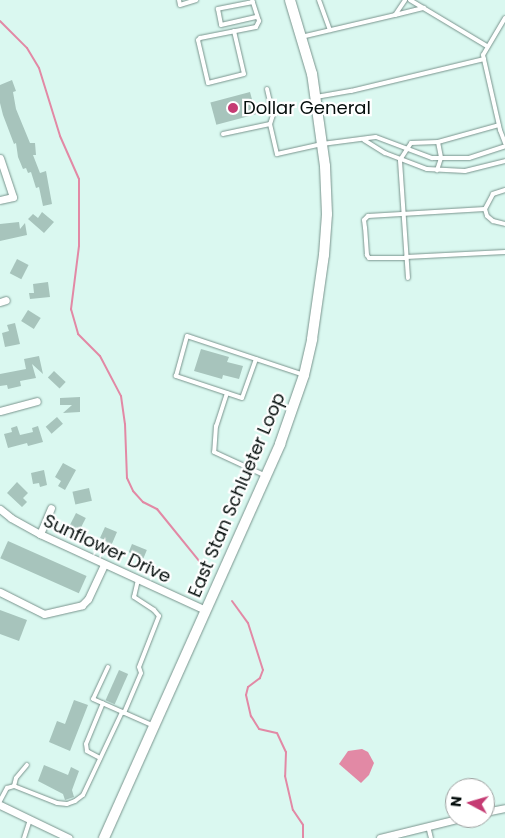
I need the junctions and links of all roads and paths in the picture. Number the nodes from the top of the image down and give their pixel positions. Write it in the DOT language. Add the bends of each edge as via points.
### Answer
graph roads {
  1 [pos="179,0"];
  2 [pos="196,0"];
  3 [pos="290,0"];
  4 [pos="319,0"];
  5 [pos="405,0"];
  6 [pos="410,0"];
  7 [pos="252,1"];
  8 [pos="425,8"];
  9 [pos="395,15"];
  10 [pos="257,16"];
  11 [pos="505,18"];
  12 [pos="330,30"];
  13 [pos="234,32"];
  14 [pos="301,37"];
  15 [pos="488,46"];
  16 [pos="484,59"];
  17 [pos="267,89"];
  18 [pos="316,97"];
  19 [pos="270,124"];
  20 [pos="499,125"];
  21 [pos="223,134"];
  22 [pos="364,140"];
  23 [pos="438,142"];
  24 [pos="322,144"];
  25 [pos="505,144"];
  26 [pos="405,148"];
  27 [pos="0,158"];
  28 [pos="441,158"];
  29 [pos="400,160"];
  30 [pos="505,161"];
  31 [pos="437,170"];
  32 [pos="505,190"];
  33 [pos="0,200"];
  34 [pos="485,209"];
  35 [pos="403,213"];
  36 [pos="505,224"];
  37 [pos="505,252"];
  38 [pos="406,258"];
  39 [pos="408,278"];
  40 [pos="256,359"];
  41 [pos="304,375"];
  42 [pos="227,393"];
  43 [pos="37,401"];
  44 [pos="0,411"];
  45 [pos="266,476"];
  46 [pos="51,508"];
  47 [pos="0,509"];
  48 [pos="40,534"];
  49 [pos="104,564"];
  50 [pos="138,580"];
  51 [pos="0,592"];
  52 [pos="205,610"];
  53 [pos="108,667"];
  54 [pos="103,703"];
  55 [pos="123,712"];
  56 [pos="154,726"];
  57 [pos="100,758"];
  58 [pos="27,765"];
  59 [pos="14,786"];
  60 [pos="0,801"];
  61 [pos="0,805"];
  62 [pos="31,819"];
  63 [pos="445,822"];
  64 [pos="428,826"];
  65 [pos="24,838"];
  66 [pos="70,838"];
  67 [pos="104,838"];
  68 [pos="380,838"];
  69 [pos="431,838"];
  1 -- 2 [label="lane" via="180,5"];
  3 -- 14 [label="main road, East Stan Schlueter Loop"];
  4 -- 12 [label="lane"];
  5 -- 9 [label="lane"];
  6 -- 8 [label="lane"];
  7 -- 10 [label="lane"];
  7 -- 10 [label="lane" via="218,9 221,25"];
  8 -- 9 [label="lane"];
  8 -- 15 [label="lane"];
  9 -- 12 [label="lane"];
  10 -- 13 [label="lane" via="256,27"];
  11 -- 15 [label="lane"];
  12 -- 14 [label="lane"];
  13 -- 13 [label="lane" via="244,74 208,83 198,40"];
  14 -- 18 [label="main road, East Stan Schlueter Loop"];
  15 -- 16 [label="lane"];
  16 -- 18 [label="lane"];
  16 -- 20 [label="lane"];
  17 -- 19 [label="lane" via="274,115"];
  18 -- 24 [label="main road, East Stan Schlueter Loop"];
  19 -- 21 [label="lane"];
  19 -- 24 [label="lane" via="277,154"];
  20 -- 23 [label="lane"];
  20 -- 25 [label="lane"];
  22 -- 24 [label="lane"];
  22 -- 26 [label="lane" via="376,137"];
  22 -- 29 [label="lane"];
  23 -- 26 [label="lane" via="411,142"];
  23 -- 28 [label="lane"];
  24 -- 41 [label="main road, East Stan Schlueter Loop" via="327,214 324,255"];
  25 -- 28 [label="lane" via="469,158"];
  26 -- 28 [label="lane"];
  26 -- 29 [label="lane"];
  27 -- 33 [label="street" via="13,197"];
  28 -- 31 [label="lane"];
  29 -- 31 [label="lane"];
  29 -- 35 [label="lane"];
  30 -- 31 [label="lane" via="465,171"];
  32 -- 34 [label="lane" via="493,194"];
  34 -- 35 [label="lane"];
  34 -- 36 [label="lane" via="487,216"];
  35 -- 38 [label="lane"];
  35 -- 38 [label="lane" via="368,216 364,220 364,228 369,258"];
  37 -- 38 [label="lane"];
  38 -- 39 [label="lane"];
  40 -- 41 [label="lane"];
  40 -- 42 [label="lane" via="242,398"];
  40 -- 42 [label="lane" via="187,336 176,376"];
  41 -- 45 [label="main road, East Stan Schlueter Loop"];
  42 -- 45 [label="lane" via="216,426 214,452"];
  43 -- 44 [label="street"];
  45 -- 52 [label="main road, East Stan Schlueter Loop"];
  46 -- 48 [label="street"];
  47 -- 48 [label="street, Sunflower Drive"];
  48 -- 49 [label="street, Sunflower Drive"];
  49 -- 50 [label="street, Sunflower Drive"];
  49 -- 51 [label="street" via="82,605 44,614"];
  50 -- 52 [label="street, Sunflower Drive"];
  50 -- 55 [label="lane" via="134,596 159,616 139,667 141,673"];
  52 -- 56 [label="main road, East Stan Schlueter Loop"];
  53 -- 54 [label="lane" via="93,699"];
  54 -- 55 [label="lane"];
  54 -- 57 [label="lane" via="86,744 87,751"];
  55 -- 56 [label="lane"];
  55 -- 57 [label="lane"];
  56 -- 67 [label="main road, East Stan Schlueter Loop"];
  57 -- 59 [label="lane" via="83,795 67,804"];
  58 -- 59 [label="lane" via="16,778"];
  59 -- 60 [label="lane" via="7,788"];
  61 -- 62 [label="street"];
  62 -- 65 [label="lane"];
  62 -- 66 [label="street"];
  63 -- 64 [label="street"];
  64 -- 68 [label="street"];
  64 -- 69 [label="lane"];
}
